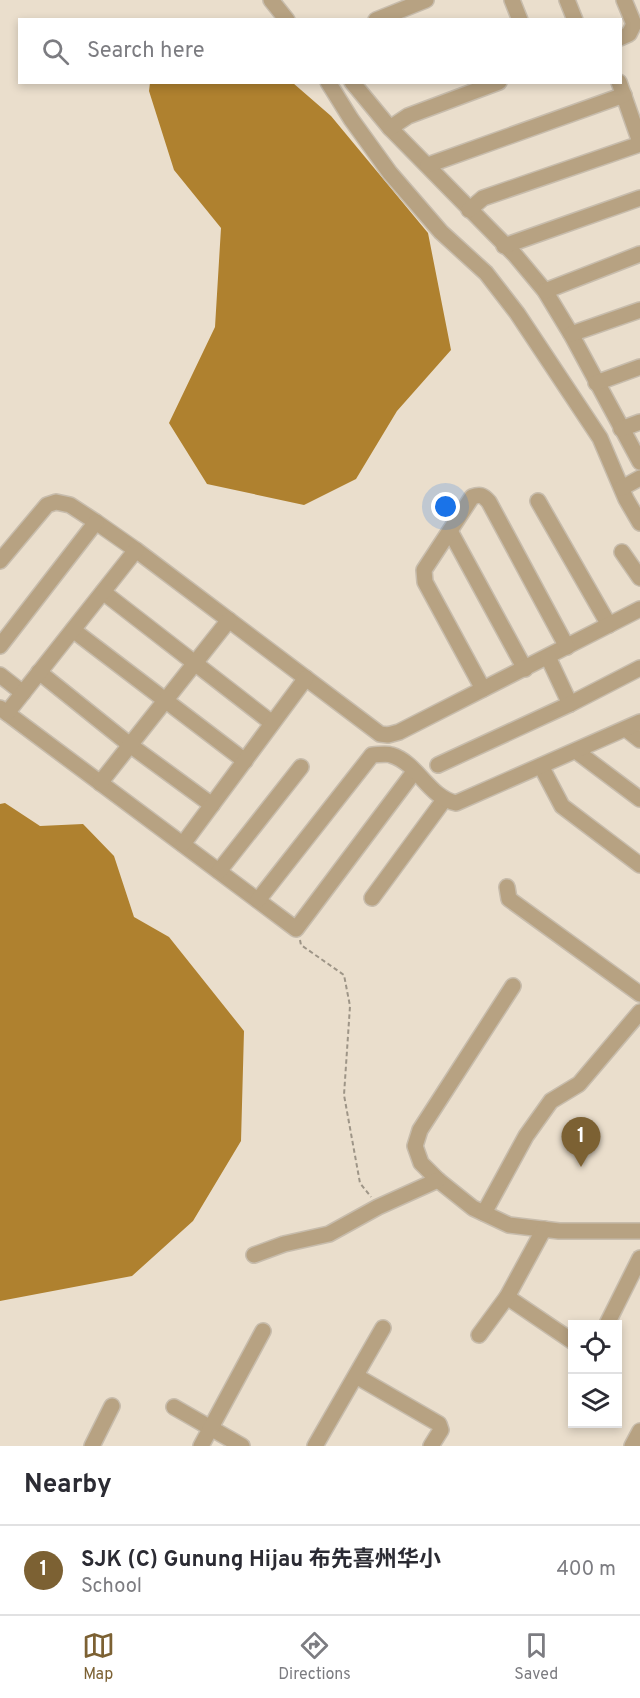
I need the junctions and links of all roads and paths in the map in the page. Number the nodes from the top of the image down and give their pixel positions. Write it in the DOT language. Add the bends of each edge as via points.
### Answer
graph roads {
  1 [pos="271,0"];
  2 [pos="426,0"];
  3 [pos="512,0"];
  4 [pos="567,0"];
  5 [pos="624,0"];
  6 [pos="285,18"];
  7 [pos="381,18"];
  8 [pos="518,18"];
  9 [pos="574,18"];
  10 [pos="622,38"];
  11 [pos="329,84"];
  12 [pos="494,84"];
  13 [pos="360,85"];
  14 [pos="621,89"];
  15 [pos="390,128"];
  16 [pos="640,143"];
  17 [pos="429,165"];
  18 [pos="640,198"];
  19 [pos="469,210"];
  20 [pos="504,246"];
  21 [pos="640,255"];
  22 [pos="545,291"];
  23 [pos="640,310"];
  24 [pos="571,334"];
  25 [pos="640,367"];
  26 [pos="596,383"];
  27 [pos="640,422"];
  28 [pos="621,429"];
  29 [pos="640,462"];
  30 [pos="640,478"];
  31 [pos="622,488"];
  32 [pos="538,501"];
  33 [pos="96,522"];
  34 [pos="640,523"];
  35 [pos="450,531"];
  36 [pos="136,550"];
  37 [pos="622,552"];
  38 [pos="0,561"];
  39 [pos="640,578"];
  40 [pos="103,592"];
  41 [pos="640,609"];
  42 [pos="229,620"];
  43 [pos="609,625"];
  44 [pos="73,630"];
  45 [pos="0,646"];
  46 [pos="567,647"];
  47 [pos="548,657"];
  48 [pos="194,663"];
  49 [pos="640,668"];
  50 [pos="525,669"];
  51 [pos="39,672"];
  52 [pos="0,675"];
  53 [pos="306,678"];
  54 [pos="483,689"];
  55 [pos="23,693"];
  56 [pos="165,700"];
  57 [pos="570,704"];
  58 [pos="4,711"];
  59 [pos="272,723"];
  60 [pos="633,726"];
  61 [pos="640,740"];
  62 [pos="130,745"];
  63 [pos="576,751"];
  64 [pos="245,761"];
  65 [pos="438,765"];
  66 [pos="541,766"];
  67 [pos="301,767"];
  68 [pos="414,772"];
  69 [pos="100,783"];
  70 [pos="640,799"];
  71 [pos="444,800"];
  72 [pos="212,806"];
  73 [pos="183,844"];
  74 [pos="640,865"];
  75 [pos="219,871"];
  76 [pos="507,887"];
  77 [pos="372,898"];
  78 [pos="258,900"];
  79 [pos="297,929"];
  80 [pos="513,986"];
  81 [pos="640,994"];
  82 [pos="640,1012"];
  83 [pos="438,1180"];
  84 [pos="378,1207"];
  85 [pos="484,1213"];
  86 [pos="544,1229"];
  87 [pos="640,1231"];
  88 [pos="255,1256"];
  89 [pos="640,1258"];
  90 [pos="507,1297"];
  91 [pos="609,1320"];
  92 [pos="383,1328"];
  93 [pos="263,1331"];
  94 [pos="479,1335"];
  95 [pos="568,1338"];
  96 [pos="356,1376"];
  97 [pos="112,1406"];
  98 [pos="174,1407"];
  99 [pos="211,1428"];
  100 [pos="640,1431"];
  101 [pos="92,1446"];
  102 [pos="201,1446"];
  103 [pos="242,1446"];
  104 [pos="315,1446"];
  105 [pos="431,1446"];
  106 [pos="632,1446"];
  1 -- 6 [label="street"];
  2 -- 7 [label="street"];
  3 -- 8 [label="street"];
  4 -- 9 [label="street"];
  5 -- 10 [label="street" via="634,24"];
  11 -- 31 [label="street" via="390,173 441,232 486,273 517,313 600,438"];
  12 -- 15 [label="street" via="408,116"];
  13 -- 15 [label="street"];
  14 -- 16 [label="street"];
  14 -- 17 [label="street"];
  15 -- 17 [label="street"];
  16 -- 19 [label="street" via="483,198"];
  17 -- 19 [label="street"];
  18 -- 20 [label="street"];
  19 -- 20 [label="street"];
  20 -- 22 [label="street"];
  21 -- 22 [label="street"];
  22 -- 24 [label="street"];
  23 -- 24 [label="street"];
  24 -- 26 [label="street"];
  25 -- 26 [label="street"];
  26 -- 28 [label="street"];
  27 -- 28 [label="street"];
  28 -- 29 [label="street"];
  30 -- 31 [label="street"];
  31 -- 34 [label="street"];
  32 -- 43 [label="street"];
  33 -- 36 [label="street"];
  33 -- 38 [label="street" via="70,505 47,505"];
  33 -- 45 [label="street"];
  35 -- 46 [label="street" via="472,497 484,496"];
  35 -- 50 [label="street"];
  35 -- 54 [label="street" via="423,575"];
  36 -- 40 [label="street"];
  36 -- 42 [label="street"];
  37 -- 39 [label="street"];
  40 -- 44 [label="street"];
  40 -- 48 [label="street"];
  41 -- 43 [label="street"];
  42 -- 48 [label="street"];
  42 -- 53 [label="street"];
  43 -- 46 [label="street"];
  44 -- 51 [label="street"];
  44 -- 56 [label="street"];
  46 -- 47 [label="street"];
  47 -- 50 [label="street"];
  47 -- 57 [label="street"];
  48 -- 56 [label="street"];
  48 -- 59 [label="street"];
  49 -- 57 [label="street"];
  50 -- 54 [label="street"];
  51 -- 55 [label="street"];
  51 -- 62 [label="street"];
  52 -- 55 [label="street"];
  53 -- 54 [label="street" via="380,734 388,735"];
  53 -- 59 [label="street"];
  55 -- 58 [label="street"];
  56 -- 62 [label="street"];
  56 -- 64 [label="street"];
  57 -- 65 [label="street"];
  58 -- 69 [label="street"];
  59 -- 64 [label="street"];
  60 -- 61 [label="street"];
  60 -- 63 [label="street"];
  62 -- 69 [label="street"];
  62 -- 72 [label="street"];
  63 -- 66 [label="street"];
  63 -- 70 [label="street"];
  64 -- 72 [label="street"];
  66 -- 71 [label="street" via="471,798 456,803"];
  66 -- 74 [label="street" via="562,806"];
  67 -- 75 [label="street"];
  68 -- 71 [label="street"];
  68 -- 78 [label="street" via="391,755 372,755"];
  68 -- 79 [label="street"];
  69 -- 73 [label="street"];
  71 -- 77 [label="street"];
  72 -- 73 [label="street"];
  73 -- 75 [label="street"];
  75 -- 78 [label="street"];
  76 -- 81 [label="street" via="509,899"];
  78 -- 79 [label="street"];
  79 -- 84 [label="path" via="301,945 344,975 350,1005 344,1095 360,1183"];
  80 -- 83 [label="street" via="420,1130 415,1146 421,1162"];
  82 -- 85 [label="street" via="579,1084 551,1101 526,1136"];
  83 -- 84 [label="street"];
  83 -- 85 [label="street"];
  84 -- 88 [label="street" via="329,1234 284,1244"];
  85 -- 86 [label="street" via="508,1225"];
  86 -- 87 [label="street"];
  86 -- 90 [label="street"];
  89 -- 91 [label="street"];
  90 -- 94 [label="street"];
  90 -- 95 [label="street"];
  92 -- 96 [label="street"];
  93 -- 99 [label="street"];
  96 -- 104 [label="street"];
  96 -- 105 [label="street" via="439,1424 441,1430"];
  97 -- 101 [label="street"];
  98 -- 99 [label="street"];
  99 -- 102 [label="street"];
  99 -- 103 [label="street"];
  100 -- 106 [label="street"];
}
